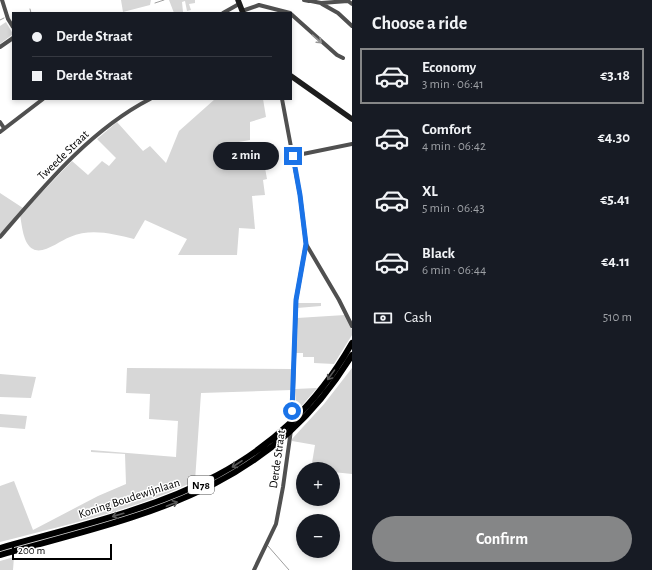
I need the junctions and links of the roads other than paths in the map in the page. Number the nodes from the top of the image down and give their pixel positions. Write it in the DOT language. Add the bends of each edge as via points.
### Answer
graph roads {
  1 [pos="2,0"];
  2 [pos="308,1"];
  3 [pos="238,2"];
  4 [pos="321,3"];
  5 [pos="352,4"];
  6 [pos="224,12"];
  7 [pos="243,12"];
  8 [pos="282,12"];
  9 [pos="292,15"];
  10 [pos="12,26"];
  11 [pos="352,26"];
  12 [pos="12,39"];
  13 [pos="0,48"];
  14 [pos="343,58"];
  15 [pos="292,77"];
  16 [pos="42,100"];
  17 [pos="148,100"];
  18 [pos="282,100"];
  19 [pos="352,119"];
  20 [pos="0,122"];
  21 [pos="4,128"];
  22 [pos="0,132"];
  23 [pos="352,144"];
  24 [pos="293,156"];
  25 [pos="0,237"];
  26 [pos="306,244"];
  27 [pos="352,326"];
  28 [pos="352,342"];
  29 [pos="352,355"];
  30 [pos="292,421"];
  31 [pos="291,431"];
  32 [pos="0,548"];
  33 [pos="0,555"];
  34 [pos="254,570"];
  1 -- 10 [label="street"];
  2 -- 4 [label="street"];
  3 -- 6 [label="street"];
  3 -- 7 [label="street"];
  4 -- 5 [label="street" via="348,0"];
  4 -- 11 [label="street"];
  7 -- 8 [label="street" via="259,5"];
  9 -- 14 [label="street, one-way"];
  12 -- 13 [label="street"];
  15 -- 19 [label="street"];
  16 -- 21 [label="street"];
  17 -- 25 [label="street, Tweede Straat" via="118,118 75,156 38,193"];
  18 -- 24 [label="street, Derde Straat"];
  20 -- 21 [label="street"];
  21 -- 22 [label="street"];
  23 -- 24 [label="street"];
  24 -- 26 [label="street, Derde Straat"];
  26 -- 27 [label="street"];
  26 -- 30 [label="street, Derde Straat" via="296,300"];
  28 -- 30 [label="main road, Koning Boudewijnlaan / N78, one-way" via="320,391"];
  29 -- 31 [label="main road, Koning Boudewijnlaan / N78" via="326,393"];
  30 -- 31 [label="street, Derde Straat"];
  30 -- 32 [label="main road, Koning Boudewijnlaan / N78, one-way" via="246,459 180,494 127,512"];
  33 -- 31 [label="main road, Koning Boudewijnlaan / N78, one-way" via="124,520 182,500 226,479"];
  31 -- 34 [label="street, Derde Straat" via="276,524"];
}
